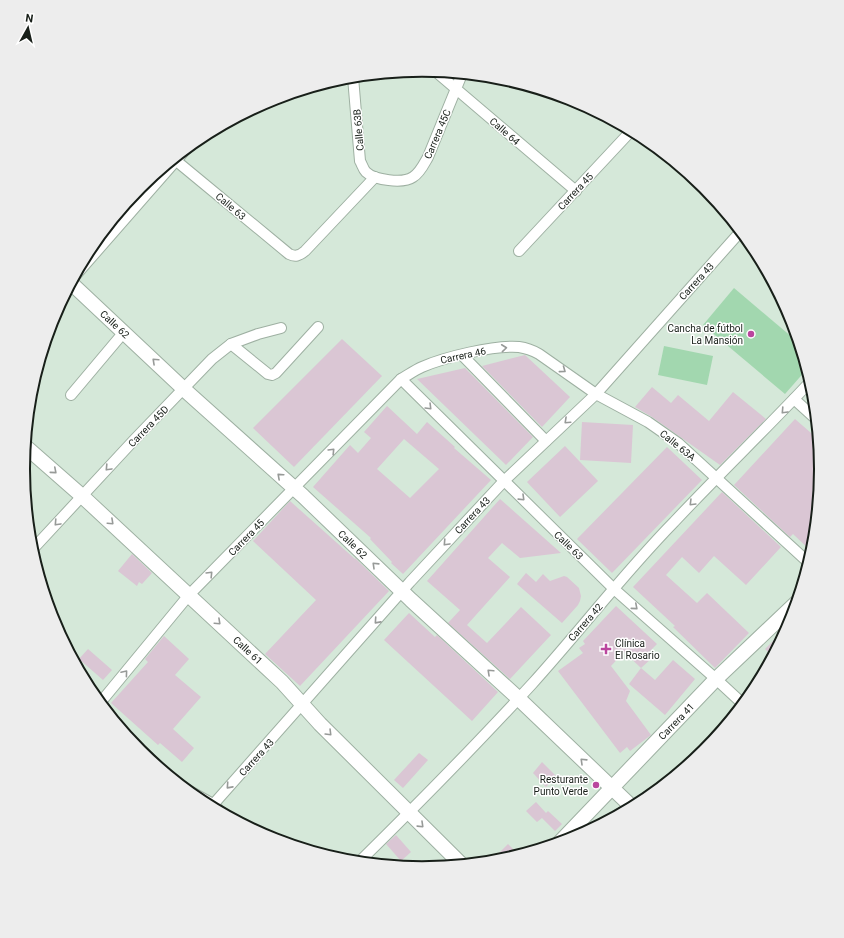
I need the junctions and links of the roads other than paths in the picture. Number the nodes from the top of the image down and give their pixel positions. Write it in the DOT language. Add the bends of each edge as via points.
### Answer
graph roads {
  1 [pos="443,78"];
  2 [pos="460,79"];
  3 [pos="354,83"];
  4 [pos="456,89"];
  5 [pos="627,135"];
  6 [pos="178,162"];
  7 [pos="375,177"];
  8 [pos="158,180"];
  9 [pos="576,191"];
  10 [pos="737,235"];
  11 [pos="519,251"];
  12 [pos="95,253"];
  13 [pos="75,287"];
  14 [pos="318,327"];
  15 [pos="281,328"];
  16 [pos="124,332"];
  17 [pos="231,344"];
  18 [pos="530,349"];
  19 [pos="462,355"];
  20 [pos="401,380"];
  21 [pos="805,387"];
  22 [pos="184,388"];
  23 [pos="596,394"];
  24 [pos="71,395"];
  25 [pos="794,399"];
  26 [pos="810,414"];
  27 [pos="546,441"];
  28 [pos="31,451"];
  29 [pos="717,478"];
  30 [pos="504,481"];
  31 [pos="295,489"];
  32 [pos="82,496"];
  33 [pos="38,544"];
  34 [pos="803,559"];
  35 [pos="614,589"];
  36 [pos="403,592"];
  37 [pos="190,595"];
  38 [pos="787,612"];
  39 [pos="716,679"];
  40 [pos="104,698"];
  41 [pos="518,698"];
  42 [pos="739,700"];
  43 [pos="302,705"];
  44 [pos="611,788"];
  45 [pos="215,802"];
  46 [pos="627,803"];
  47 [pos="408,813"];
  48 [pos="570,832"];
  49 [pos="364,857"];
  50 [pos="456,859"];
  1 -- 4 [label="street, Calle 64"];
  2 -- 4 [label="street, Carrera 45C"];
  3 -- 7 [label="street, Calle 63B" via="360,161 365,171"];
  4 -- 7 [label="street, Carrera 45C" via="421,170 413,178 402,180"];
  4 -- 9 [label="street, Calle 64"];
  5 -- 9 [label="street, Carrera 45"];
  6 -- 7 [label="street, Calle 63" via="293,256 305,251"];
  8 -- 12 [label="street"];
  9 -- 11 [label="street, Carrera 45"];
  10 -- 23 [label="street, Carrera 43"];
  13 -- 16 [label="street, Calle 62"];
  14 -- 17 [label="street" via="272,375"];
  15 -- 17 [label="street, Carrera 45D"];
  22 -- 16 [label="street, Calle 62, one-way"];
  16 -- 24 [label="street"];
  17 -- 22 [label="street, Carrera 45D"];
  19 -- 18 [label="street, Carrera 46, one-way" via="518,347"];
  18 -- 23 [label="street, Calle 63A, one-way"];
  19 -- 20 [label="street, Carrera 46" via="420,367"];
  19 -- 27 [label="street"];
  20 -- 30 [label="street, Calle 63, one-way"];
  31 -- 20 [label="street, Carrera 45, one-way"];
  21 -- 25 [label="street, Carrera 42"];
  31 -- 22 [label="street, Calle 62, one-way"];
  22 -- 32 [label="street, Carrera 45D, one-way"];
  23 -- 27 [label="street, Carrera 43, one-way"];
  23 -- 29 [label="street, Calle 63A" via="664,432"];
  25 -- 26 [label="street"];
  25 -- 29 [label="street, Carrera 42, one-way"];
  27 -- 30 [label="street, Carrera 43"];
  28 -- 32 [label="street, Calle 61, one-way"];
  29 -- 34 [label="street, Calle 63A"];
  29 -- 35 [label="street, Carrera 42, one-way" via="673,522"];
  30 -- 35 [label="street, Calle 63, one-way"];
  30 -- 36 [label="street, Carrera 43, one-way"];
  36 -- 31 [label="street, Calle 62, one-way"];
  37 -- 31 [label="street, Carrera 45, one-way"];
  32 -- 33 [label="street, Carrera 45D, one-way"];
  32 -- 37 [label="street, Calle 61, one-way"];
  35 -- 39 [label="street, Calle 63, one-way"];
  35 -- 41 [label="street, Carrera 42"];
  41 -- 36 [label="street, Calle 62, one-way"];
  36 -- 43 [label="street, Carrera 43, one-way"];
  40 -- 37 [label="street, Carrera 45, one-way"];
  37 -- 43 [label="street, Calle 61, one-way" via="282,682"];
  38 -- 39 [label="street, Carrera 41"];
  39 -- 42 [label="street, Calle 63"];
  39 -- 44 [label="street, Carrera 41"];
  44 -- 41 [label="street, Calle 62, one-way"];
  41 -- 47 [label="street, Carrera 42"];
  43 -- 45 [label="street, Carrera 43, one-way"];
  43 -- 47 [label="street, Calle 61, one-way"];
  44 -- 46 [label="street, Calle 62"];
  44 -- 48 [label="street, Carrera 41"];
  47 -- 49 [label="street, Carrera 42"];
  47 -- 50 [label="street, Calle 61, one-way"];
}
